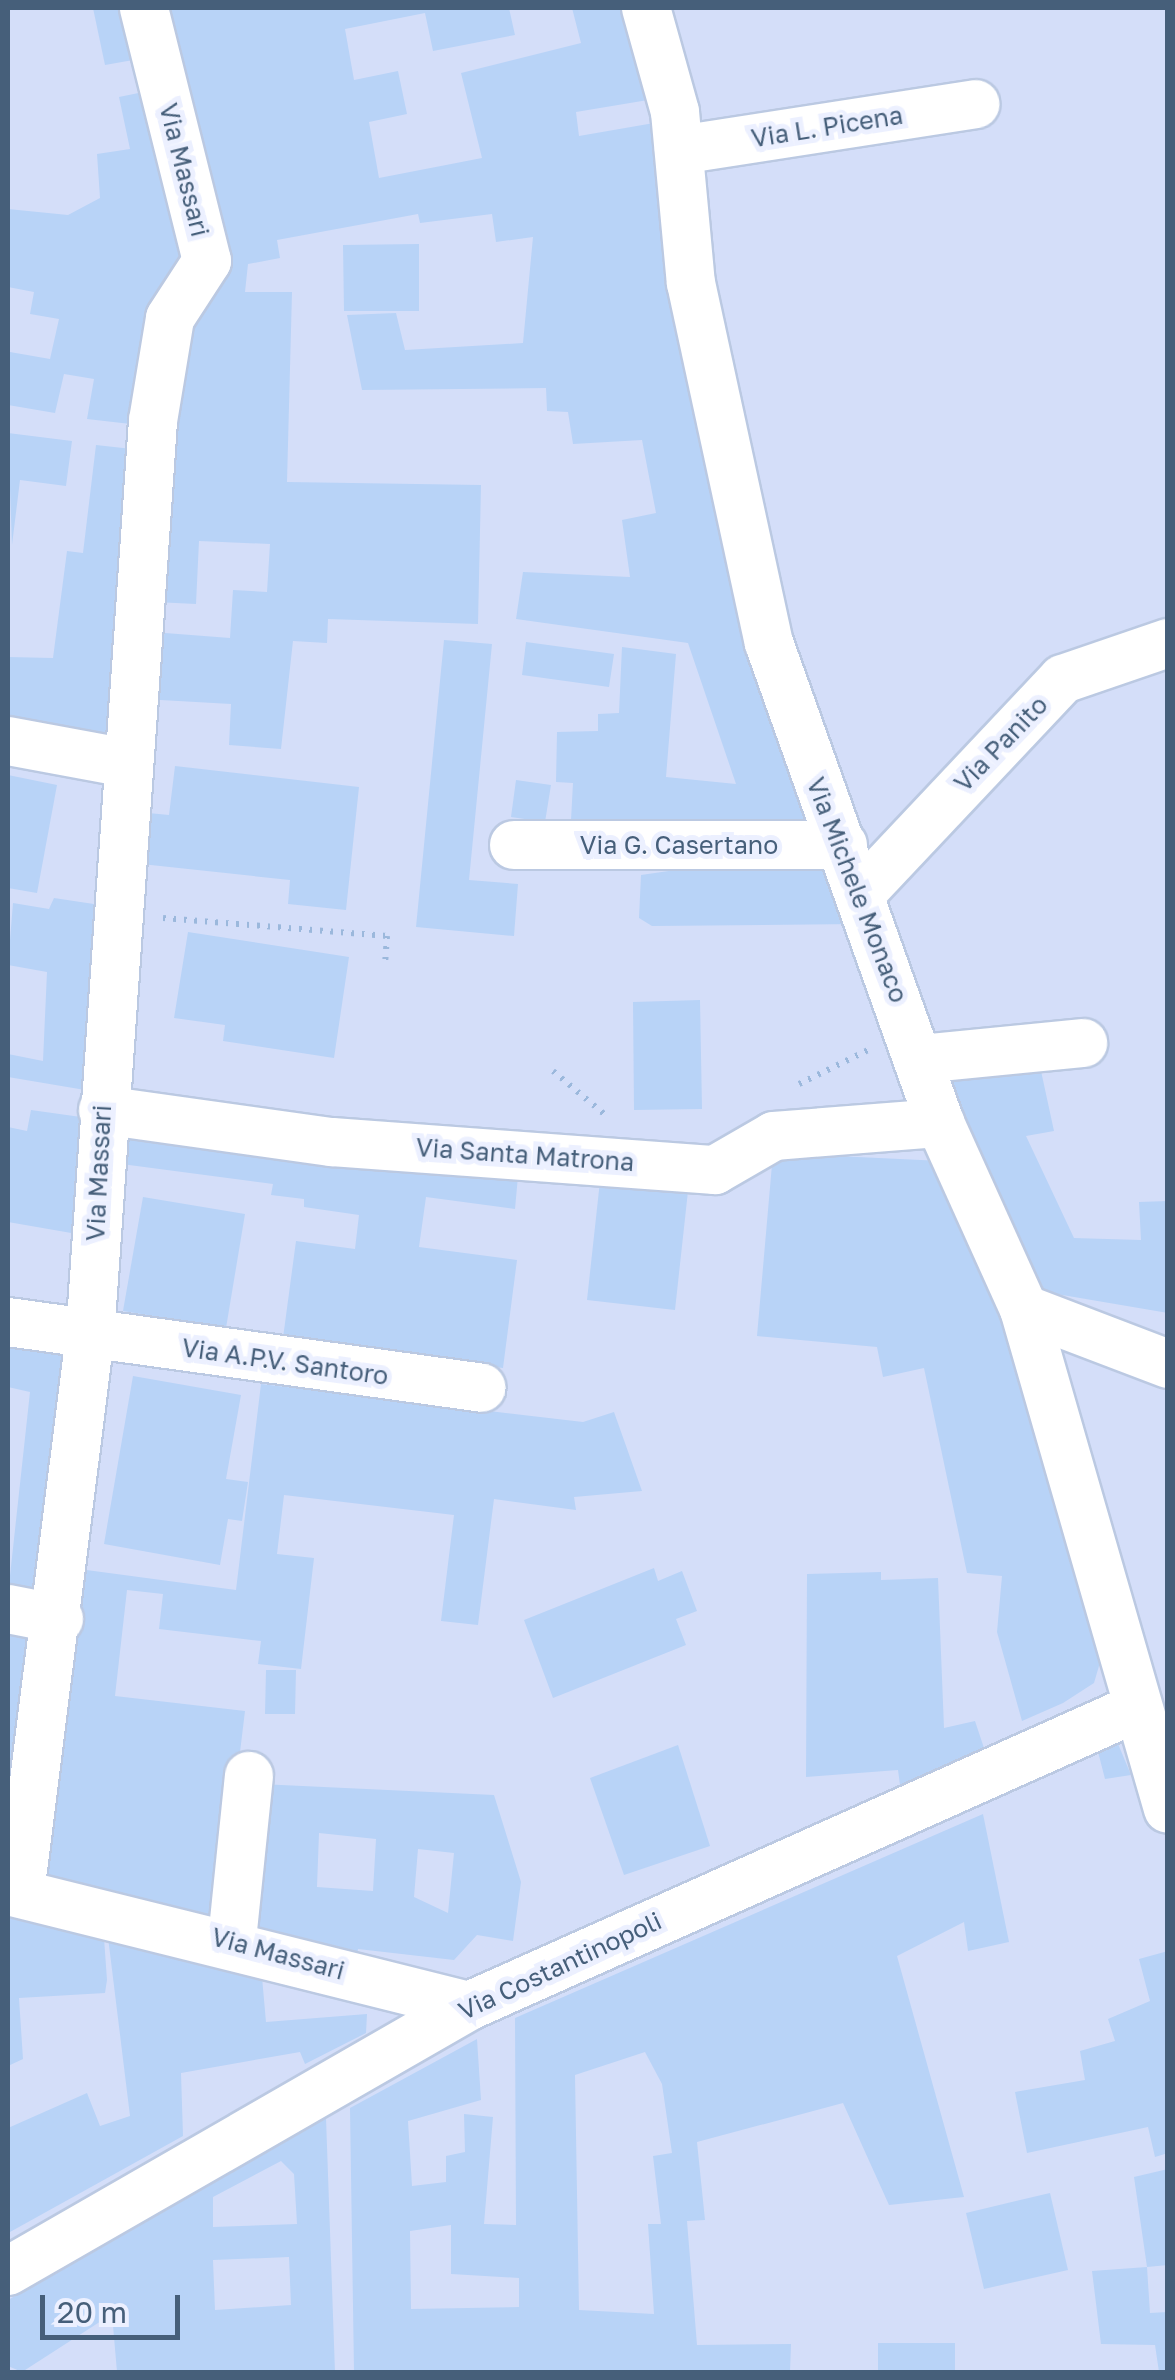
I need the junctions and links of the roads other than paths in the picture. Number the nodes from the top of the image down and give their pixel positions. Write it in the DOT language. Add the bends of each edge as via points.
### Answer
graph roads {
  1 [pos="144,8"];
  2 [pos="646,8"];
  3 [pos="975,104"];
  4 [pos="678,150"];
  5 [pos="1168,644"];
  6 [pos="8,741"];
  7 [pos="128,763"];
  8 [pos="514,845"];
  9 [pos="844,845"];
  10 [pos="863,891"];
  11 [pos="1083,1043"];
  12 [pos="920,1059"];
  13 [pos="103,1110"];
  14 [pos="940,1123"];
  15 [pos="1024,1309"];
  16 [pos="8,1322"];
  17 [pos="90,1336"];
  18 [pos="1168,1364"];
  19 [pos="480,1388"];
  20 [pos="8,1610"];
  21 [pos="59,1619"];
  22 [pos="1136,1708"];
  23 [pos="250,1776"];
  24 [pos="1168,1810"];
  25 [pos="14,1892"];
  26 [pos="232,1940"];
  27 [pos="469,2006"];
  28 [pos="8,2271"];
  1 -- 7 [label="street, Via Massari" via="207,261 170,318 153,421"];
  2 -- 4 [label="street, Via Michele Monaco"];
  3 -- 4 [label="street, Via L. Picena"];
  4 -- 9 [label="street, Via Michele Monaco" via="691,284 769,642"];
  5 -- 10 [label="street, Via Panito" via="1063,679"];
  6 -- 7 [label="street"];
  7 -- 13 [label="street, Via Massari"];
  8 -- 9 [label="street, Via G. Casertano"];
  9 -- 10 [label="street, Via Michele Monaco"];
  10 -- 12 [label="street, Via Michele Monaco"];
  11 -- 12 [label="street"];
  12 -- 14 [label="street, Via Michele Monaco"];
  13 -- 14 [label="street, Via Santa Matrona" via="332,1142 715,1170 774,1136"];
  13 -- 17 [label="street, Via Massari"];
  14 -- 15 [label="street, Via Michele Monaco"];
  15 -- 18 [label="street"];
  15 -- 22 [label="street, Via Michele Monaco"];
  16 -- 17 [label="street, Via A.P.V. Santoro"];
  17 -- 19 [label="street, Via A.P.V. Santoro"];
  17 -- 21 [label="street, Via Massari"];
  20 -- 21 [label="street"];
  21 -- 25 [label="street, Via Massari"];
  22 -- 24 [label="street, Via Michele Monaco"];
  22 -- 27 [label="street, Via Costantinopoli"];
  23 -- 26 [label="street"];
  25 -- 26 [label="street, Via Massari"];
  26 -- 27 [label="street, Via Massari"];
  27 -- 28 [label="street, Via Costantinopoli"];
}
